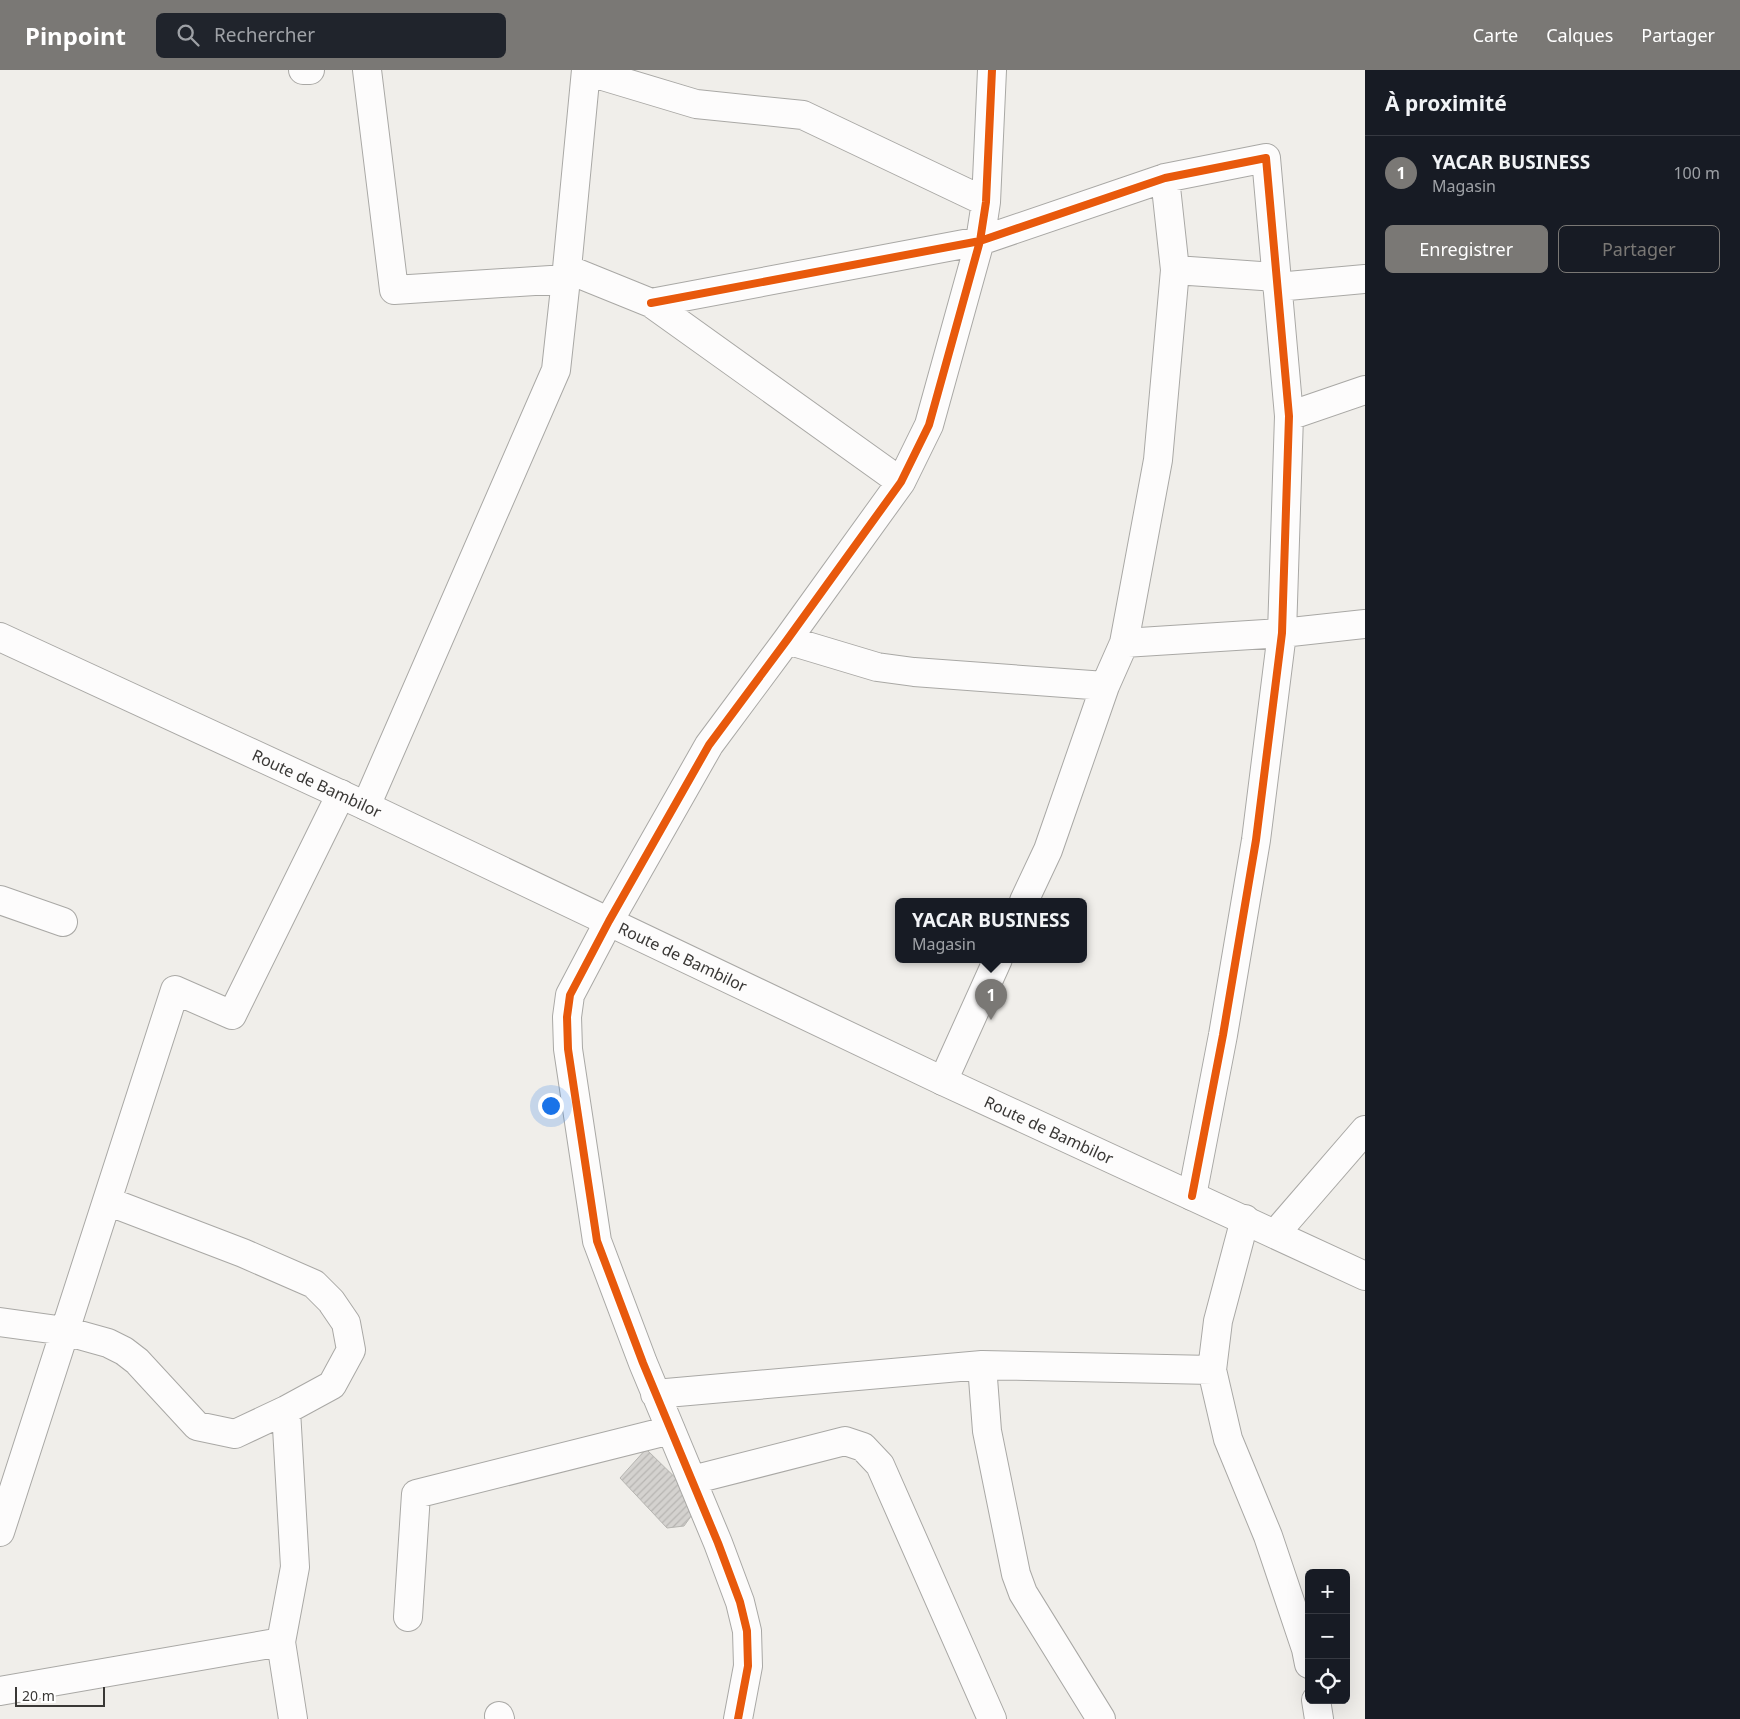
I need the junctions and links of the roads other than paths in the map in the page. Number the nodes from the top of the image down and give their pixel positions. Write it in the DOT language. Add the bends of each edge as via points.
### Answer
graph roads {
  1 [pos="303,70"];
  2 [pos="310,70"];
  3 [pos="367,70"];
  4 [pos="586,70"];
  5 [pos="992,70"];
  6 [pos="1165,178"];
  7 [pos="986,202"];
  8 [pos="980,241"];
  9 [pos="1175,270"];
  10 [pos="567,274"];
  11 [pos="1365,278"];
  12 [pos="1276,282"];
  13 [pos="651,304"];
  14 [pos="1365,390"];
  15 [pos="1289,416"];
  16 [pos="901,482"];
  17 [pos="1365,624"];
  18 [pos="1282,633"];
  19 [pos="0,637"];
  20 [pos="788,640"];
  21 [pos="1124,643"];
  22 [pos="1105,686"];
  23 [pos="340,794"];
  24 [pos="366,806"];
  25 [pos="1025,898"];
  26 [pos="1,904"];
  27 [pos="63,922"];
  28 [pos="609,922"];
  29 [pos="996,963"];
  30 [pos="943,1081"];
  31 [pos="1365,1130"];
  32 [pos="1192,1196"];
  33 [pos="107,1201"];
  34 [pos="1245,1219"];
  35 [pos="1275,1234"];
  36 [pos="1365,1276"];
  37 [pos="0,1322"];
  38 [pos="65,1330"];
  39 [pos="982,1365"];
  40 [pos="1212,1370"];
  41 [pos="655,1394"];
  42 [pos="286,1410"];
  43 [pos="671,1430"];
  44 [pos="692,1480"];
  45 [pos="0,1532"];
  46 [pos="408,1617"];
  47 [pos="281,1642"];
  48 [pos="1308,1659"];
  49 [pos="0,1691"];
  50 [pos="1317,1704"];
  51 [pos="293,1719"];
  52 [pos="738,1719"];
  53 [pos="992,1719"];
  54 [pos="1101,1719"];
  55 [pos="1319,1719"];
  1 -- 2 [label="street"];
  3 -- 10 [label="street" via="394,290"];
  4 -- 7 [label="street" via="696,104 803,115"];
  4 -- 10 [label="street"];
  5 -- 7 [label="street"];
  6 -- 8 [label="street"];
  6 -- 9 [label="street"];
  6 -- 12 [label="street" via="1266,158"];
  7 -- 8 [label="street"];
  8 -- 13 [label="street"];
  8 -- 16 [label="street" via="929,425"];
  9 -- 12 [label="street"];
  9 -- 21 [label="street" via="1158,460"];
  10 -- 13 [label="street"];
  10 -- 24 [label="street" via="556,370"];
  11 -- 12 [label="street"];
  12 -- 15 [label="street"];
  13 -- 16 [label="street"];
  14 -- 15 [label="street"];
  15 -- 18 [label="street"];
  16 -- 20 [label="street"];
  17 -- 18 [label="street"];
  18 -- 21 [label="street"];
  18 -- 32 [label="street" via="1256,840"];
  19 -- 23 [label="street, Route de Bambilor"];
  20 -- 22 [label="street" via="877,667"];
  20 -- 28 [label="street" via="709,745"];
  21 -- 22 [label="street"];
  22 -- 25 [label="street" via="1048,850"];
  23 -- 24 [label="street, Route de Bambilor"];
  23 -- 33 [label="street" via="232,1015 175,990"];
  24 -- 28 [label="street, Route de Bambilor"];
  26 -- 27 [label="street"];
  28 -- 30 [label="street, Route de Bambilor"];
  28 -- 41 [label="street" via="570,996 568,1049 597,1241"];
  29 -- 30 [label="street"];
  30 -- 32 [label="street, Route de Bambilor"];
  31 -- 35 [label="street"];
  32 -- 34 [label="street, Route de Bambilor"];
  33 -- 38 [label="street"];
  33 -- 42 [label="street" via="314,1284 331,1301 346,1323 351,1350 332,1385"];
  34 -- 35 [label="street, Route de Bambilor"];
  34 -- 40 [label="street" via="1218,1321"];
  35 -- 36 [label="street, Route de Bambilor"];
  37 -- 38 [label="street"];
  38 -- 42 [label="street" via="124,1351 197,1426 236,1434"];
  38 -- 45 [label="street"];
  39 -- 40 [label="street"];
  39 -- 41 [label="street"];
  39 -- 54 [label="street" via="986,1431 1022,1594"];
  40 -- 48 [label="street" via="1228,1439 1268,1536"];
  41 -- 43 [label="street"];
  42 -- 47 [label="street" via="295,1567"];
  43 -- 44 [label="street"];
  43 -- 46 [label="street" via="416,1494"];
  44 -- 52 [label="street" via="740,1602 747,1631 748,1666"];
  44 -- 53 [label="street" via="845,1442 863,1447 880,1464"];
  47 -- 49 [label="street"];
  47 -- 51 [label="street"];
  50 -- 55 [label="street"];
}
